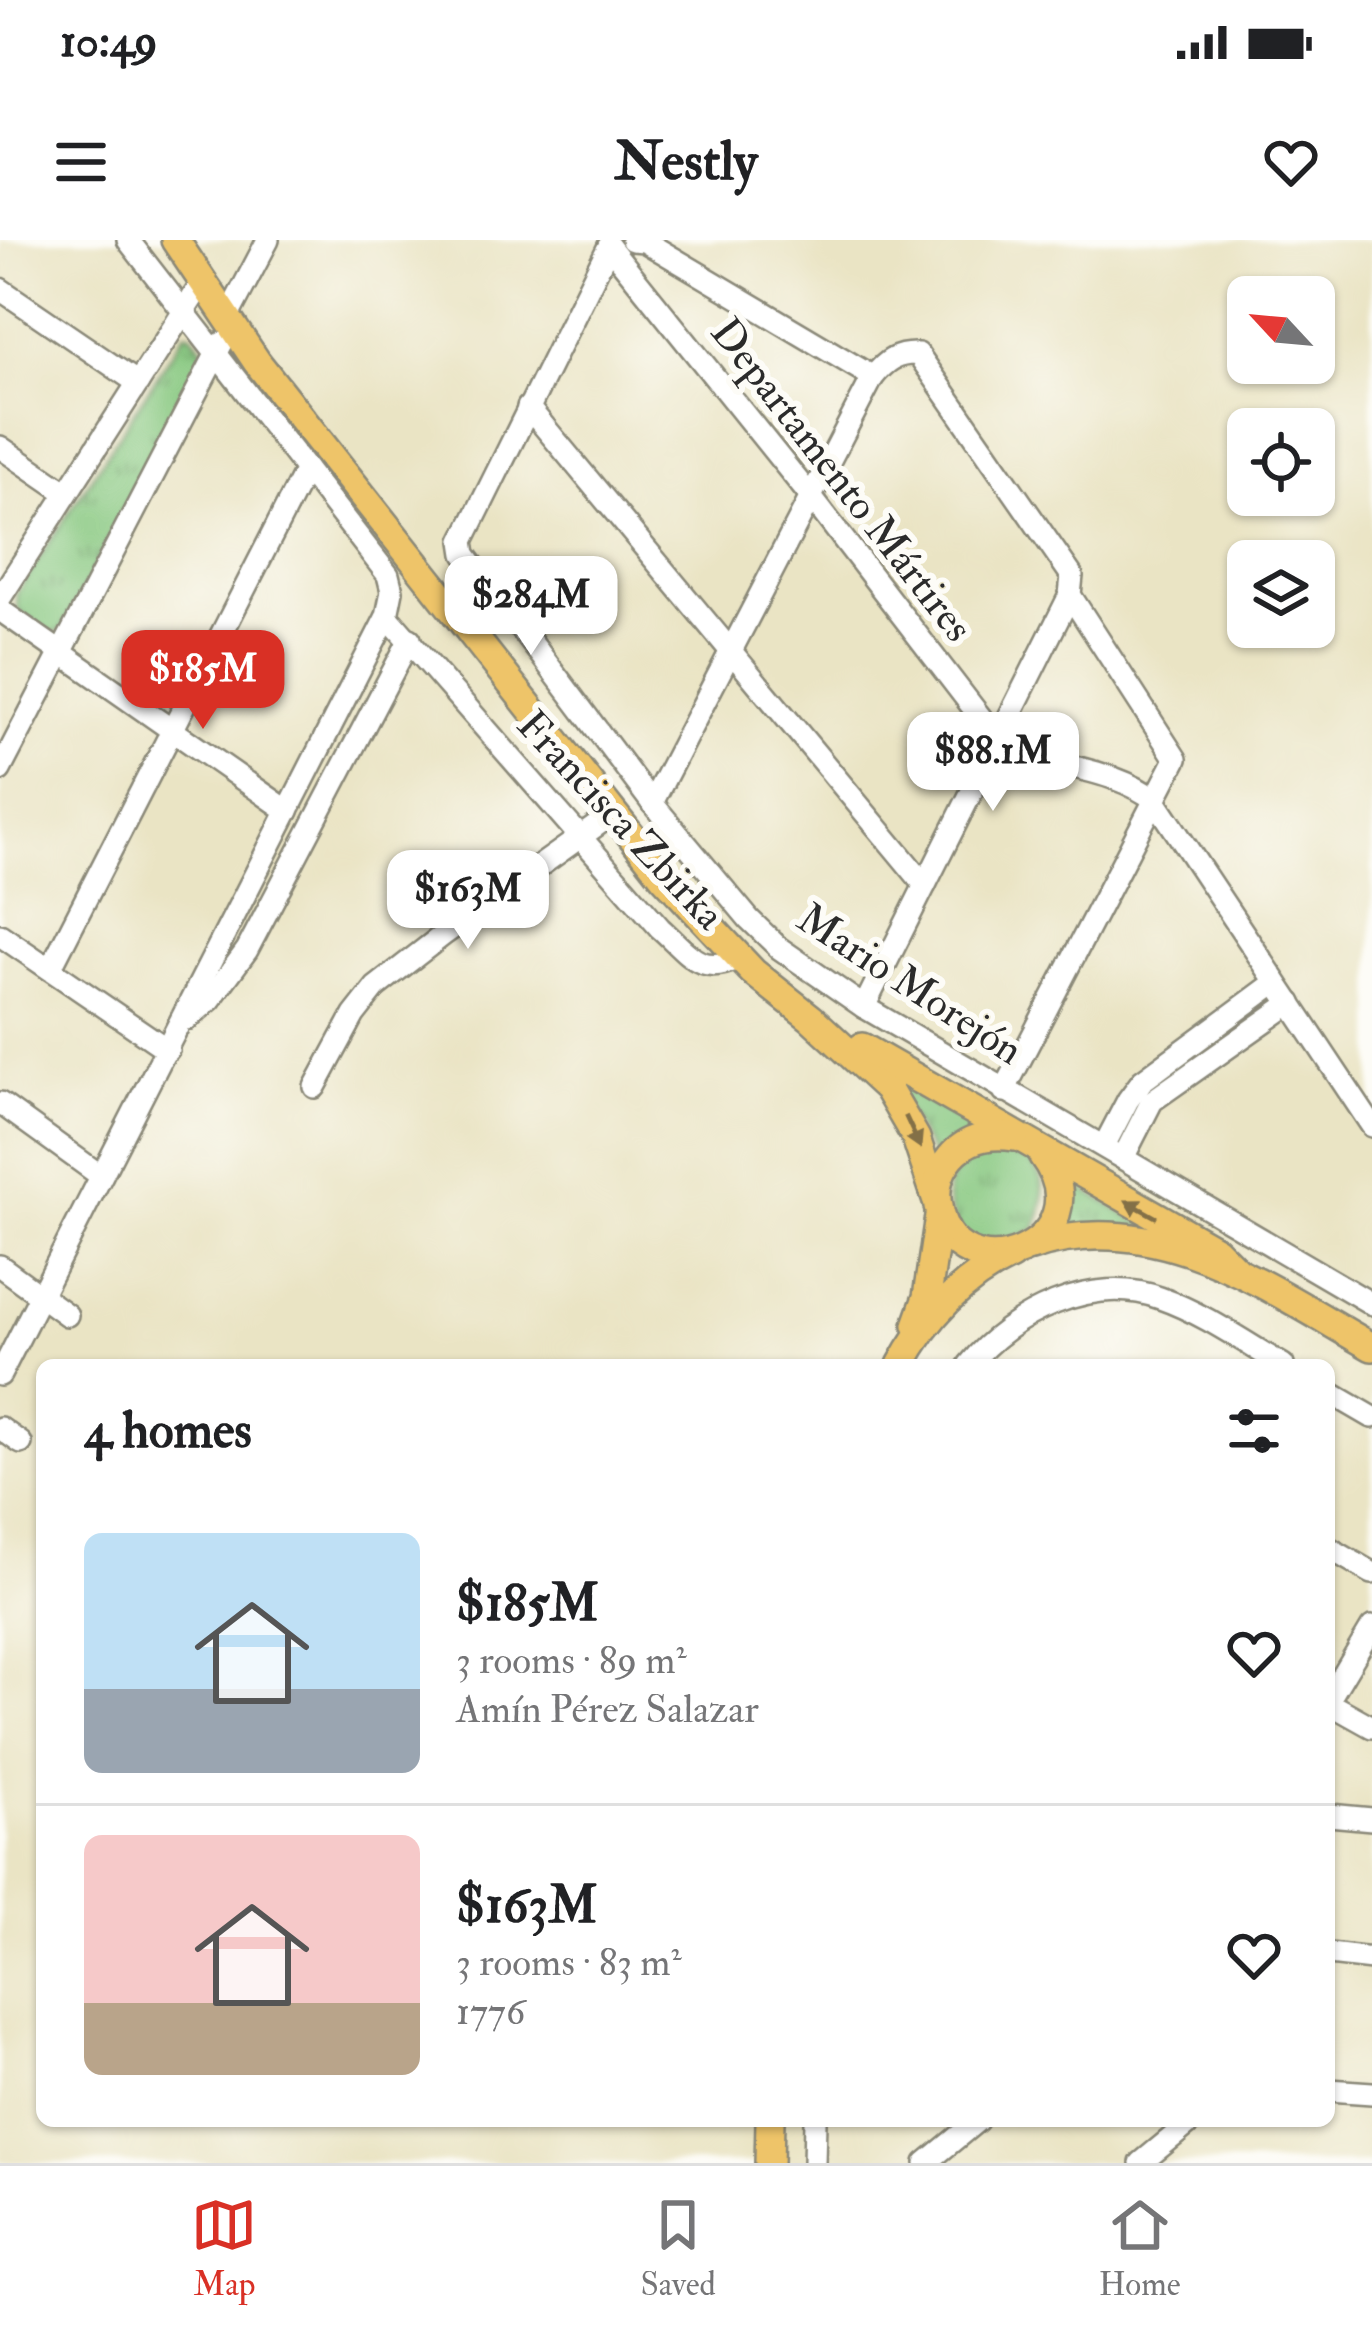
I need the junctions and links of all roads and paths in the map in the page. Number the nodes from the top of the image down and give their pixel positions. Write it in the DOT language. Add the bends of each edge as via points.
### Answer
graph roads {
  1 [pos="128,240"];
  2 [pos="175,240"];
  3 [pos="268,240"];
  4 [pos="624,242"];
  5 [pos="202,283"];
  6 [pos="0,289"];
  7 [pos="182,311"];
  8 [pos="225,333"];
  9 [pos="874,377"];
  10 [pos="138,383"];
  11 [pos="528,407"];
  12 [pos="0,447"];
  13 [pos="306,470"];
  14 [pos="67,493"];
  15 [pos="811,497"];
  16 [pos="1070,595"];
  17 [pos="0,598"];
  18 [pos="0,610"];
  19 [pos="387,616"];
  20 [pos="410,639"];
  21 [pos="60,654"];
  22 [pos="730,654"];
  23 [pos="171,730"];
  24 [pos="998,740"];
  25 [pos="0,770"];
  26 [pos="1155,800"];
  27 [pos="652,803"];
  28 [pos="288,812"];
  29 [pos="614,813"];
  30 [pos="579,837"];
  31 [pos="925,885"];
  32 [pos="0,935"];
  33 [pos="738,958"];
  34 [pos="50,969"];
  35 [pos="1276,982"];
  36 [pos="1291,1003"];
  37 [pos="864,1007"];
  38 [pos="811,1018"];
  39 [pos="179,1024"];
  40 [pos="168,1050"];
  41 [pos="315,1088"];
  42 [pos="1004,1091"];
  43 [pos="0,1103"];
  44 [pos="1372,1126"];
  45 [pos="1014,1137"];
  46 [pos="1113,1152"];
  47 [pos="1042,1154"];
  48 [pos="101,1176"];
  49 [pos="938,1208"];
  50 [pos="1232,1223"];
  51 [pos="1022,1251"];
  52 [pos="1220,1260"];
  53 [pos="0,1266"];
  54 [pos="40,1294"];
  55 [pos="1372,1304"];
  56 [pos="67,1315"];
  57 [pos="1372,1347"];
  58 [pos="904,1359"];
  59 [pos="904,1359"];
  60 [pos="974,1359"];
  61 [pos="1272,1359"];
  62 [pos="0,1375"];
  63 [pos="1335,1395"];
  64 [pos="1372,1417"];
  65 [pos="0,1428"];
  66 [pos="21,1443"];
  67 [pos="1335,1551"];
  68 [pos="1372,1573"];
  69 [pos="1372,1627"];
  70 [pos="1335,1691"];
  71 [pos="1335,1705"];
  72 [pos="1372,1727"];
  73 [pos="1335,1816"];
  74 [pos="1372,1819"];
  75 [pos="1335,1955"];
  76 [pos="1372,1959"];
  77 [pos="1335,2090"];
  78 [pos="1372,2093"];
  79 [pos="770,2127"];
  80 [pos="815,2127"];
  81 [pos="970,2127"];
  82 [pos="1185,2127"];
  83 [pos="769,2163"];
  84 [pos="814,2163"];
  85 [pos="926,2163"];
  86 [pos="1141,2163"];
  1 -- 7 [label="street"];
  2 -- 5 [label="main road"];
  3 -- 8 [label="street"];
  4 -- 9 [label="street" via="644,241"];
  4 -- 11 [label="street"];
  4 -- 15 [label="street, Departamento Mártires"];
  5 -- 7 [label="street"];
  5 -- 8 [label="main road"];
  6 -- 10 [label="street"];
  7 -- 8 [label="street"];
  7 -- 10 [label="street"];
  8 -- 13 [label="street"];
  8 -- 21 [label="street"];
  8 -- 29 [label="main road"];
  9 -- 15 [label="street"];
  9 -- 16 [label="street" via="902,353 918,353 1072,576"];
  10 -- 14 [label="street"];
  11 -- 22 [label="street"];
  11 -- 27 [label="street, Mario Morejón" via="463,541 465,554"];
  12 -- 14 [label="street"];
  13 -- 19 [label="street" via="388,575"];
  13 -- 23 [label="street"];
  14 -- 17 [label="street"];
  15 -- 22 [label="street"];
  15 -- 24 [label="street, Departamento Mártires"];
  16 -- 24 [label="street"];
  16 -- 26 [label="street" via="1176,759"];
  18 -- 21 [label="street"];
  19 -- 20 [label="street, Francisca Zbirka"];
  19 -- 28 [label="street"];
  20 -- 30 [label="street, Francisca Zbirka"];
  20 -- 39 [label="street" via="247,950 210,1000"];
  21 -- 23 [label="street"];
  21 -- 25 [label="street"];
  22 -- 27 [label="street"];
  22 -- 31 [label="street"];
  23 -- 28 [label="street"];
  23 -- 34 [label="street"];
  24 -- 26 [label="street" via="1098,771"];
  24 -- 31 [label="street"];
  26 -- 35 [label="street"];
  26 -- 42 [label="street"];
  27 -- 37 [label="street, Mario Morejón" via="764,933"];
  28 -- 39 [label="street"];
  29 -- 30 [label="street"];
  29 -- 33 [label="main road"];
  30 -- 33 [label="street, Francisca Zbirka" via="698,962 720,967"];
  30 -- 41 [label="street" via="376,987"];
  31 -- 37 [label="street"];
  32 -- 34 [label="street"];
  33 -- 38 [label="main road"];
  34 -- 40 [label="street"];
  35 -- 36 [label="street"];
  35 -- 46 [label="street" via="1142,1081 1127,1100"];
  36 -- 44 [label="street"];
  36 -- 46 [label="street" via="1152,1101"];
  37 -- 42 [label="street, Mario Morejón"];
  38 -- 45 [label="main road"];
  38 -- 49 [label="main road, one-way" via="900,1105"];
  39 -- 40 [label="street"];
  40 -- 48 [label="street"];
  42 -- 46 [label="street, Mario Morejón"];
  43 -- 48 [label="street"];
  45 -- 47 [label="main road"];
  45 -- 49 [label="main road" via="986,1136 960,1148 942,1171"];
  46 -- 50 [label="street, Mario Morejón"];
  47 -- 51 [label="main road" via="1059,1195 1052,1225"];
  52 -- 47 [label="main road, one-way"];
  48 -- 54 [label="street"];
  49 -- 51 [label="main road" via="946,1230 969,1251"];
  49 -- 58 [label="main road" via="927,1297"];
  50 -- 52 [label="street"];
  50 -- 55 [label="street, Mario Morejón"];
  51 -- 52 [label="main road" via="1107,1235"];
  51 -- 59 [label="main road" via="955,1294"];
  52 -- 57 [label="main road"];
  53 -- 54 [label="street"];
  54 -- 56 [label="street"];
  54 -- 62 [label="street"];
  60 -- 61 [label="street" via="988,1341 1050,1305 1121,1292 1156,1296"];
  63 -- 64 [label="street"];
  65 -- 66 [label="street"];
  67 -- 68 [label="street"];
  69 -- 70 [label="street"];
  71 -- 72 [label="street"];
  73 -- 74 [label="street"];
  75 -- 76 [label="street"];
  77 -- 78 [label="street"];
  79 -- 83 [label="main road"];
  80 -- 84 [label="street"];
  81 -- 85 [label="street"];
  82 -- 86 [label="street"];
}
